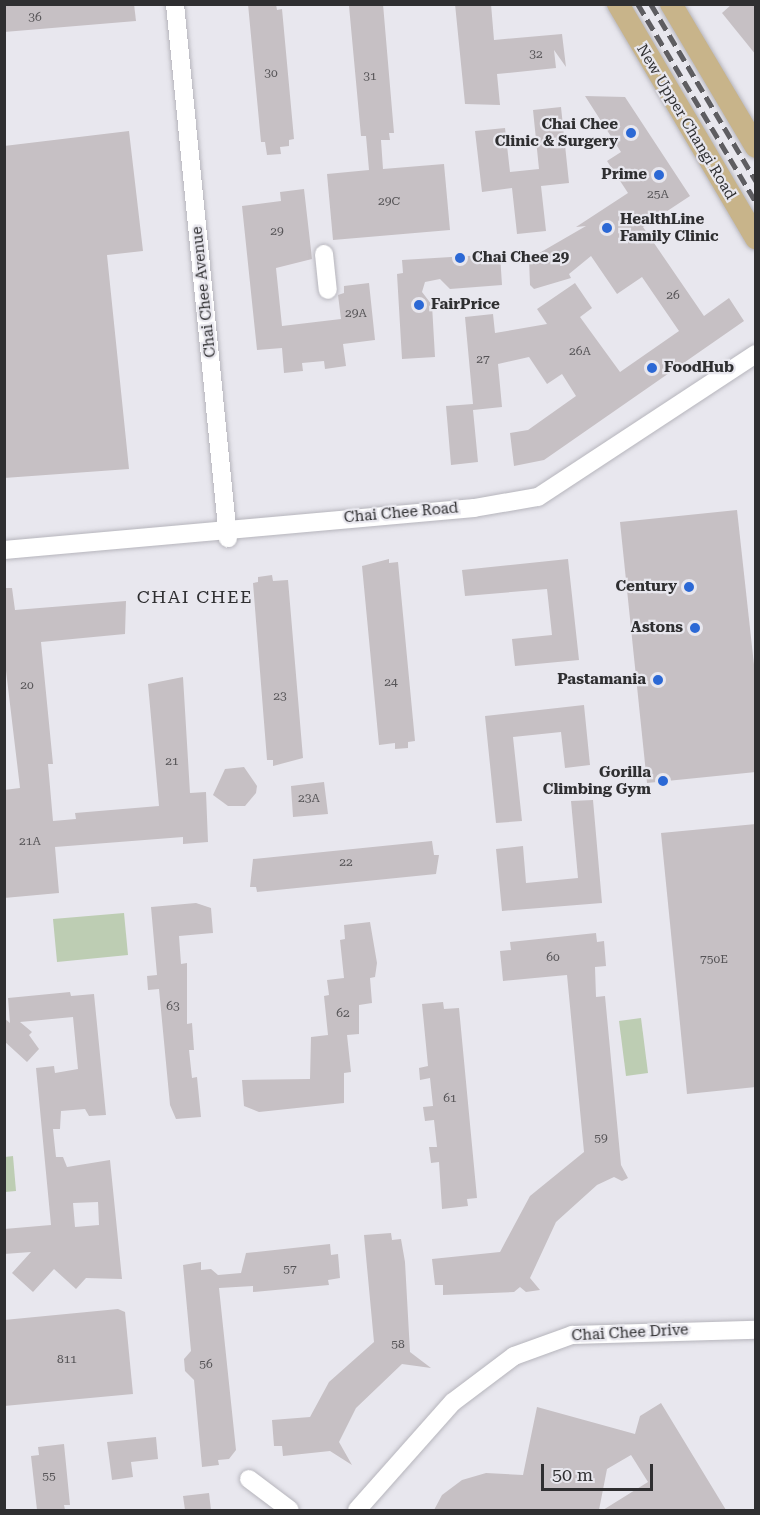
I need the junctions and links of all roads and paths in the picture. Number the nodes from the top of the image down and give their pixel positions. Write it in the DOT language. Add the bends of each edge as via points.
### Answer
graph roads {
  1 [pos="175,4"];
  2 [pos="618,4"];
  3 [pos="671,4"];
  4 [pos="756,147"];
  5 [pos="756,238"];
  6 [pos="324,254"];
  7 [pos="328,290"];
  8 [pos="756,354"];
  9 [pos="756,365"];
  10 [pos="227,534"];
  11 [pos="4,550"];
  12 [pos="4,557"];
  13 [pos="756,1330"];
  14 [pos="249,1479"];
  15 [pos="290,1510"];
  16 [pos="357,1510"];
  1 -- 10 [label="street, Chai Chee Avenue"];
  2 -- 5 [label="main road, New Upper Changi Road"];
  3 -- 4 [label="main road"];
  6 -- 7 [label="street"];
  8 -- 10 [label="street, Chai Chee Road" via="538,497 474,508"];
  9 -- 10 [label="street, Chai Chee Road" via="541,504 475,515"];
  10 -- 11 [label="street, Chai Chee Road"];
  10 -- 12 [label="street, Chai Chee Road"];
  13 -- 16 [label="street, Chai Chee Drive" via="572,1335 514,1356 453,1402"];
  14 -- 15 [label="street"];
}
